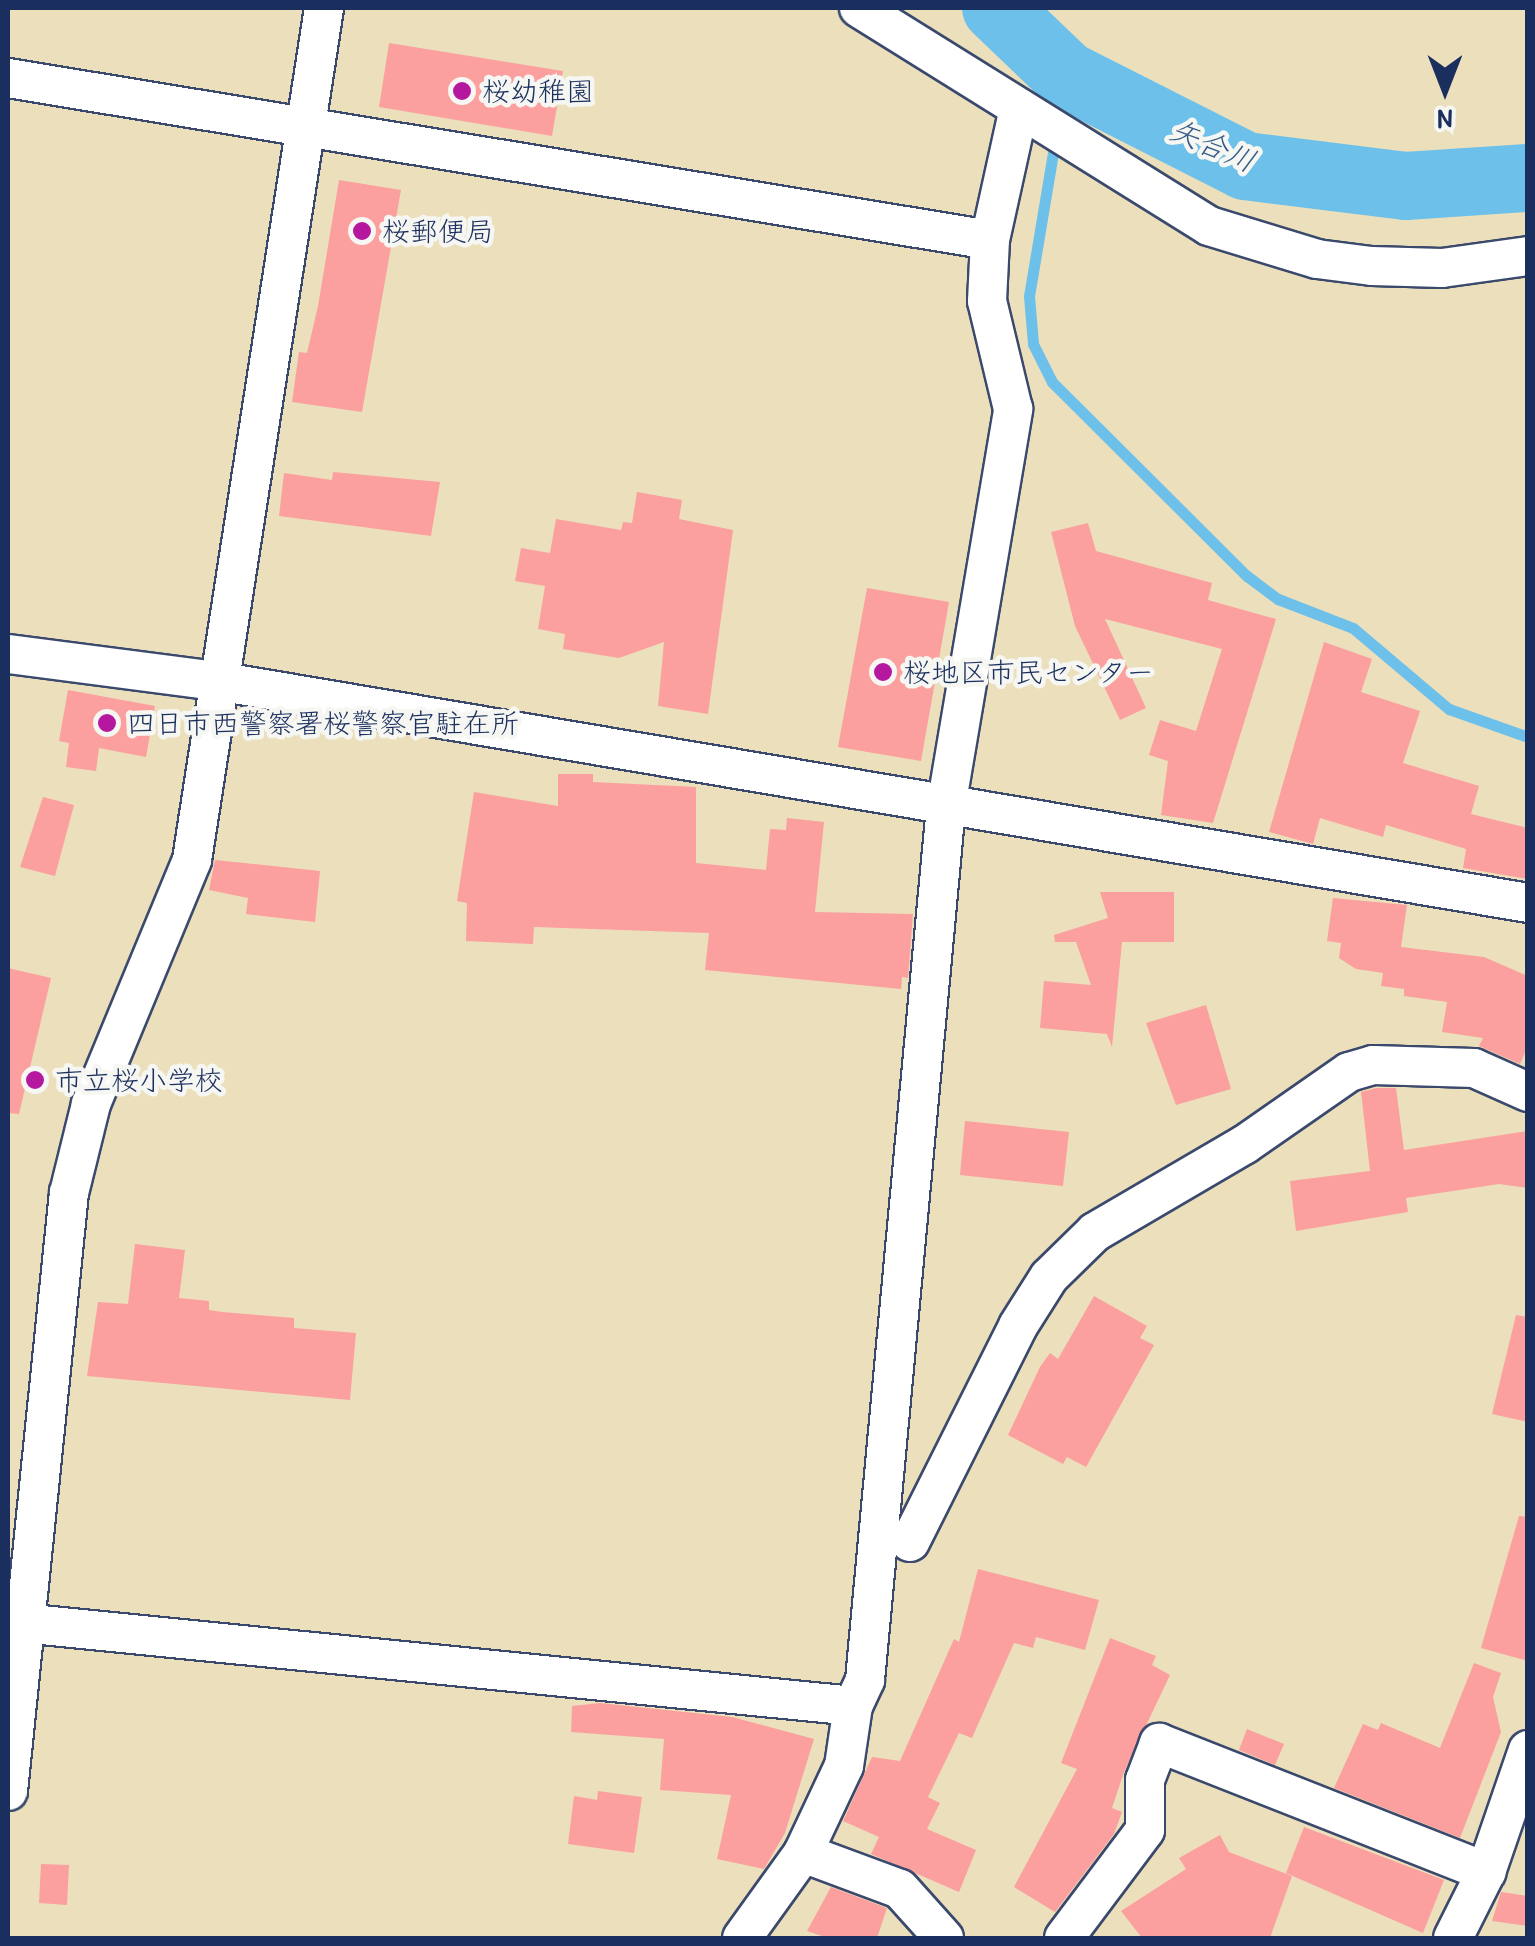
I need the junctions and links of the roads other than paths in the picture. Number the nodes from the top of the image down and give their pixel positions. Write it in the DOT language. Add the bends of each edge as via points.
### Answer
graph roads {
  1 [pos="324,8"];
  2 [pos="860,8"];
  3 [pos="8,78"];
  4 [pos="1026,112"];
  5 [pos="304,125"];
  6 [pos="990,240"];
  7 [pos="1528,256"];
  8 [pos="8,654"];
  9 [pos="224,682"];
  10 [pos="946,806"];
  11 [pos="1528,902"];
  12 [pos="1528,1092"];
  13 [pos="910,1542"];
  14 [pos="18,1617"];
  15 [pos="853,1706"];
  16 [pos="1528,1750"];
  17 [pos="8,1791"];
  18 [pos="1514,1838"];
  19 [pos="803,1854"];
  20 [pos="1486,1872"];
  21 [pos="742,1938"];
  22 [pos="944,1938"];
  23 [pos="1064,1938"];
  24 [pos="1460,1938"];
  1 -- 5 [label="street"];
  2 -- 4 [label="street"];
  3 -- 5 [label="street"];
  4 -- 6 [label="street"];
  4 -- 7 [label="street" via="1209,226 1317,259 1442,268"];
  5 -- 6 [label="street"];
  5 -- 9 [label="street"];
  6 -- 10 [label="street" via="987,301 1012,409"];
  8 -- 9 [label="street"];
  9 -- 10 [label="street"];
  9 -- 14 [label="street" via="192,860 91,1104 73,1176"];
  10 -- 11 [label="street"];
  10 -- 15 [label="street" via="865,1680"];
  12 -- 13 [label="street" via="1474,1068 1373,1064 1348,1072 1244,1145 1094,1232 1049,1278 1018,1326"];
  14 -- 15 [label="street"];
  14 -- 17 [label="street"];
  15 -- 19 [label="street" via="844,1766"];
  16 -- 18 [label="street"];
  18 -- 20 [label="street"];
  19 -- 21 [label="street"];
  19 -- 22 [label="street" via="900,1889"];
  20 -- 23 [label="street" via="1159,1743 1146,1780 1145,1830"];
  20 -- 24 [label="street"];
}
